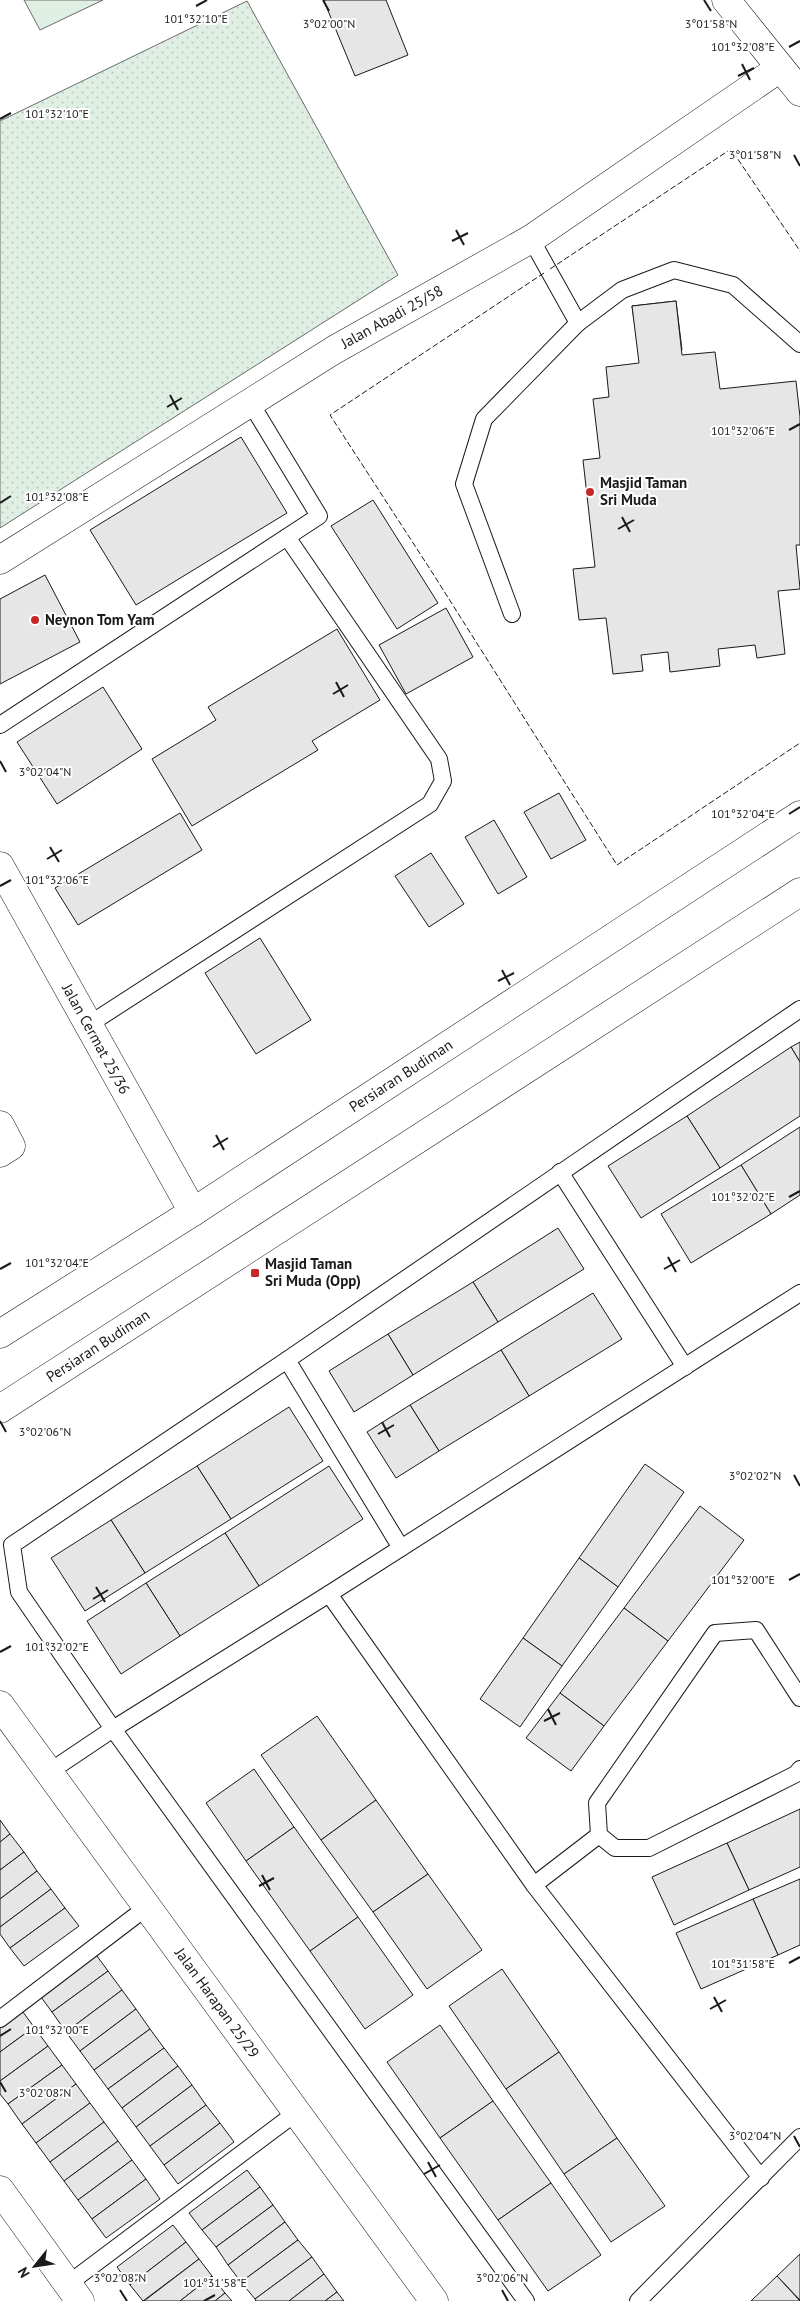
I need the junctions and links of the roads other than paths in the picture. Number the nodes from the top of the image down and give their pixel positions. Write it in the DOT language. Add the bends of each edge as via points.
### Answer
graph roads {
  1 [pos="726,0"];
  2 [pos="780,68"];
  3 [pos="800,92"];
  4 [pos="531,239"];
  5 [pos="578,323"];
  6 [pos="800,344"];
  7 [pos="250,402"];
  8 [pos="287,537"];
  9 [pos="0,560"];
  10 [pos="512,614"];
  11 [pos="0,725"];
  12 [pos="800,815"];
  13 [pos="0,866"];
  14 [pos="800,892"];
  15 [pos="800,1008"];
  16 [pos="88,1025"];
  17 [pos="0,1125"];
  18 [pos="0,1153"];
  19 [pos="560,1172"];
  20 [pos="192,1212"];
  21 [pos="800,1293"];
  22 [pos="0,1334"];
  23 [pos="287,1360"];
  24 [pos="685,1367"];
  25 [pos="0,1409"];
  26 [pos="400,1548"];
  27 [pos="328,1594"];
  28 [pos="800,1698"];
  29 [pos="0,1705"];
  30 [pos="113,1729"];
  31 [pos="800,1769"];
  32 [pos="49,1772"];
  33 [pos="599,1835"];
  34 [pos="534,1885"];
  35 [pos="147,1907"];
  36 [pos="0,2019"];
  37 [pos="297,2112"];
  38 [pos="800,2137"];
  39 [pos="761,2178"];
  40 [pos="0,2190"];
  41 [pos="74,2293"];
  42 [pos="434,2301"];
  43 [pos="526,2301"];
  44 [pos="638,2301"];
  1 -- 2 [label="street"];
  2 -- 3 [label="street"];
  2 -- 4 [label="street, Jalan Abadi 25/58"];
  4 -- 5 [label="lane"];
  4 -- 7 [label="street, Jalan Abadi 25/58" via="334,350"];
  5 -- 6 [label="lane" via="622,290 674,270 733,285"];
  5 -- 10 [label="lane" via="484,419 464,484"];
  7 -- 8 [label="lane" via="319,516"];
  7 -- 9 [label="street, Jalan Abadi 25/58"];
  8 -- 11 [label="lane"];
  8 -- 16 [label="lane" via="439,759 443,781 430,804"];
  12 -- 20 [label="street, Persiaran Budiman"];
  13 -- 16 [label="street, Jalan Cermat 25/36"];
  14 -- 25 [label="street, Persiaran Budiman"];
  15 -- 19 [label="lane"];
  16 -- 20 [label="street, Jalan Cermat 25/36"];
  17 -- 18 [label="street" via="11,1146"];
  19 -- 23 [label="lane"];
  19 -- 24 [label="lane"];
  20 -- 22 [label="street, Persiaran Budiman"];
  21 -- 24 [label="lane"];
  23 -- 26 [label="lane"];
  23 -- 30 [label="lane" via="12,1545 19,1592"];
  24 -- 26 [label="lane"];
  26 -- 27 [label="lane"];
  27 -- 30 [label="lane"];
  27 -- 34 [label="lane"];
  28 -- 33 [label="lane" via="756,1630 714,1633 597,1803"];
  29 -- 32 [label="street, Jalan Harapan 25/29"];
  30 -- 32 [label="lane"];
  30 -- 43 [label="lane"];
  31 -- 33 [label="lane" via="796,1774 649,1848 615,1848"];
  32 -- 35 [label="street, Jalan Harapan 25/29"];
  33 -- 34 [label="lane"];
  34 -- 39 [label="lane"];
  35 -- 36 [label="lane"];
  35 -- 37 [label="street, Jalan Harapan 25/29"];
  37 -- 41 [label="lane"];
  37 -- 42 [label="street, Jalan Harapan 25/29"];
  38 -- 39 [label="lane"];
  39 -- 44 [label="lane"];
  40 -- 41 [label="street"];
}
